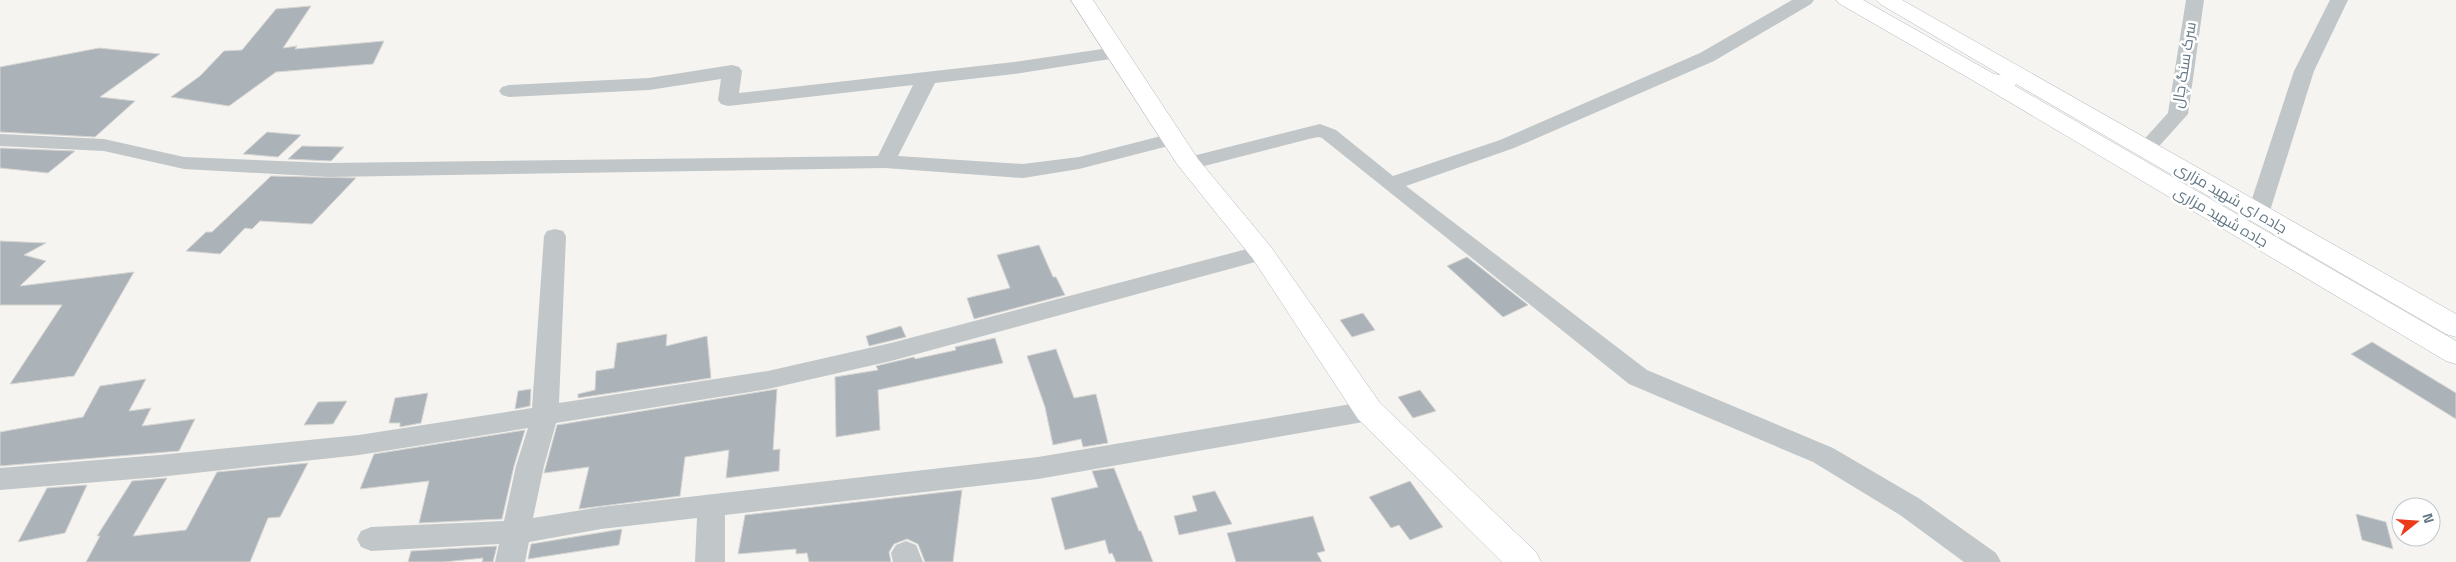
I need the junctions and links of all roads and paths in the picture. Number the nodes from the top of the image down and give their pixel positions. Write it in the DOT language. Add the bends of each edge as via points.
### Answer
graph roads {
  1 [pos="1082,0"];
  2 [pos="1805,0"];
  3 [pos="1847,0"];
  4 [pos="1887,0"];
  5 [pos="2195,0"];
  6 [pos="2339,0"];
  7 [pos="1116,53"];
  8 [pos="1997,74"];
  9 [pos="927,78"];
  10 [pos="509,90"];
  11 [pos="2074,120"];
  12 [pos="1173,139"];
  13 [pos="0,140"];
  14 [pos="2146,149"];
  15 [pos="885,162"];
  16 [pos="1189,164"];
  17 [pos="1390,184"];
  18 [pos="2258,214"];
  19 [pos="555,236"];
  20 [pos="1262,254"];
  21 [pos="2456,326"];
  22 [pos="2456,354"];
  23 [pos="1369,411"];
  24 [pos="545,416"];
  25 [pos="0,478"];
  26 [pos="711,506"];
  27 [pos="517,532"];
  28 [pos="371,540"];
  29 [pos="510,562"];
  30 [pos="710,562"];
  31 [pos="1524,562"];
  32 [pos="1986,562"];
  1 -- 7 [label="main road"];
  2 -- 17 [label="street" via="1707,57 1507,144"];
  3 -- 8 [label="main road"];
  4 -- 8 [label="main road"];
  5 -- 14 [label="street, سرک سنگ چال" via="2178,114"];
  6 -- 18 [label="street" via="2304,72"];
  7 -- 9 [label="street"];
  7 -- 12 [label="main road"];
  8 -- 11 [label="main road, جاده شهید مزاری"];
  9 -- 10 [label="street" via="728,100 732,71 649,84"];
  9 -- 15 [label="street"];
  11 -- 14 [label="main road, جاده ای شهید مزاری"];
  11 -- 22 [label="main road, جاده شهید مزاری"];
  12 -- 15 [label="street" via="1079,163 1023,171"];
  12 -- 16 [label="main road"];
  13 -- 15 [label="street" via="104,145 184,163 329,170"];
  14 -- 18 [label="main road, جاده ای شهید مزاری"];
  16 -- 17 [label="street" via="1320,130"];
  16 -- 20 [label="main road"];
  17 -- 32 [label="street" via="1638,377 1823,455 1910,507"];
  18 -- 21 [label="main road, جاده ای شهید مزاری"];
  19 -- 24 [label="street"];
  20 -- 23 [label="main road"];
  20 -- 24 [label="street" via="891,352 777,378"];
  23 -- 26 [label="street" via="1038,468"];
  23 -- 31 [label="main road"];
  24 -- 25 [label="street" via="359,444 159,466"];
  24 -- 27 [label="street" via="530,466"];
  26 -- 27 [label="street" via="601,518"];
  26 -- 30 [label="street"];
  27 -- 28 [label="street"];
  27 -- 29 [label="street"];
}
